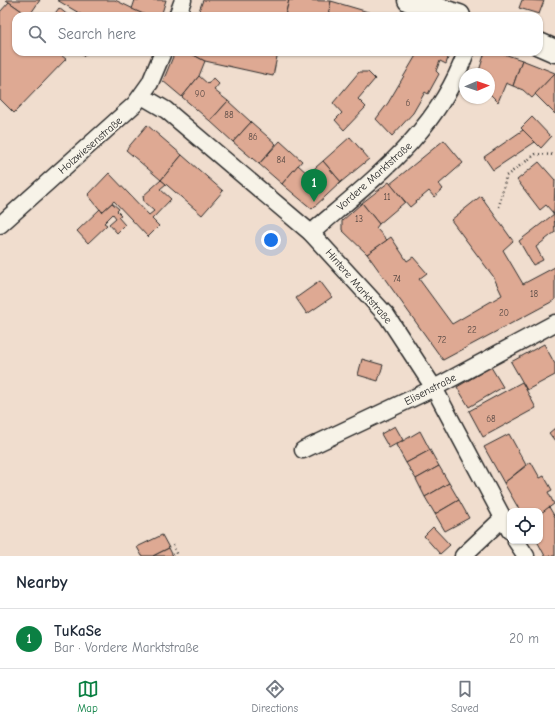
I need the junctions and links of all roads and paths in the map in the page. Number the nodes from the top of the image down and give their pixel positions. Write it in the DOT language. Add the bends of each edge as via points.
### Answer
graph roads {
  1 [pos="183,0"];
  2 [pos="409,0"];
  3 [pos="178,12"];
  4 [pos="446,12"];
  5 [pos="543,46"];
  6 [pos="555,51"];
  7 [pos="161,56"];
  8 [pos="464,56"];
  9 [pos="142,96"];
  10 [pos="555,154"];
  11 [pos="499,207"];
  12 [pos="0,225"];
  13 [pos="311,233"];
  14 [pos="555,323"];
  15 [pos="434,388"];
  16 [pos="303,450"];
  17 [pos="506,525"];
  18 [pos="518,544"];
  19 [pos="173,545"];
  20 [pos="177,556"];
  21 [pos="462,556"];
  22 [pos="526,556"];
  1 -- 3 [label="street"];
  2 -- 4 [label="main road"];
  5 -- 6 [label="main road"];
  7 -- 9 [label="street, Holzwiesenstraße"];
  8 -- 13 [label="street, Vordere Marktstraße" via="446,97 414,140"];
  9 -- 12 [label="street, Holzwiesenstraße"];
  9 -- 13 [label="street, Hintere Marktstraße" via="166,110"];
  10 -- 11 [label="path" via="536,154 506,176"];
  13 -- 15 [label="street, Hintere Marktstraße" via="387,316"];
  14 -- 15 [label="street, Elisenstraße"];
  15 -- 16 [label="street, Elisenstraße"];
  15 -- 17 [label="street, Hintere Marktstraße"];
  17 -- 21 [label="street"];
  18 -- 22 [label="street"];
  19 -- 20 [label="path"];
}
